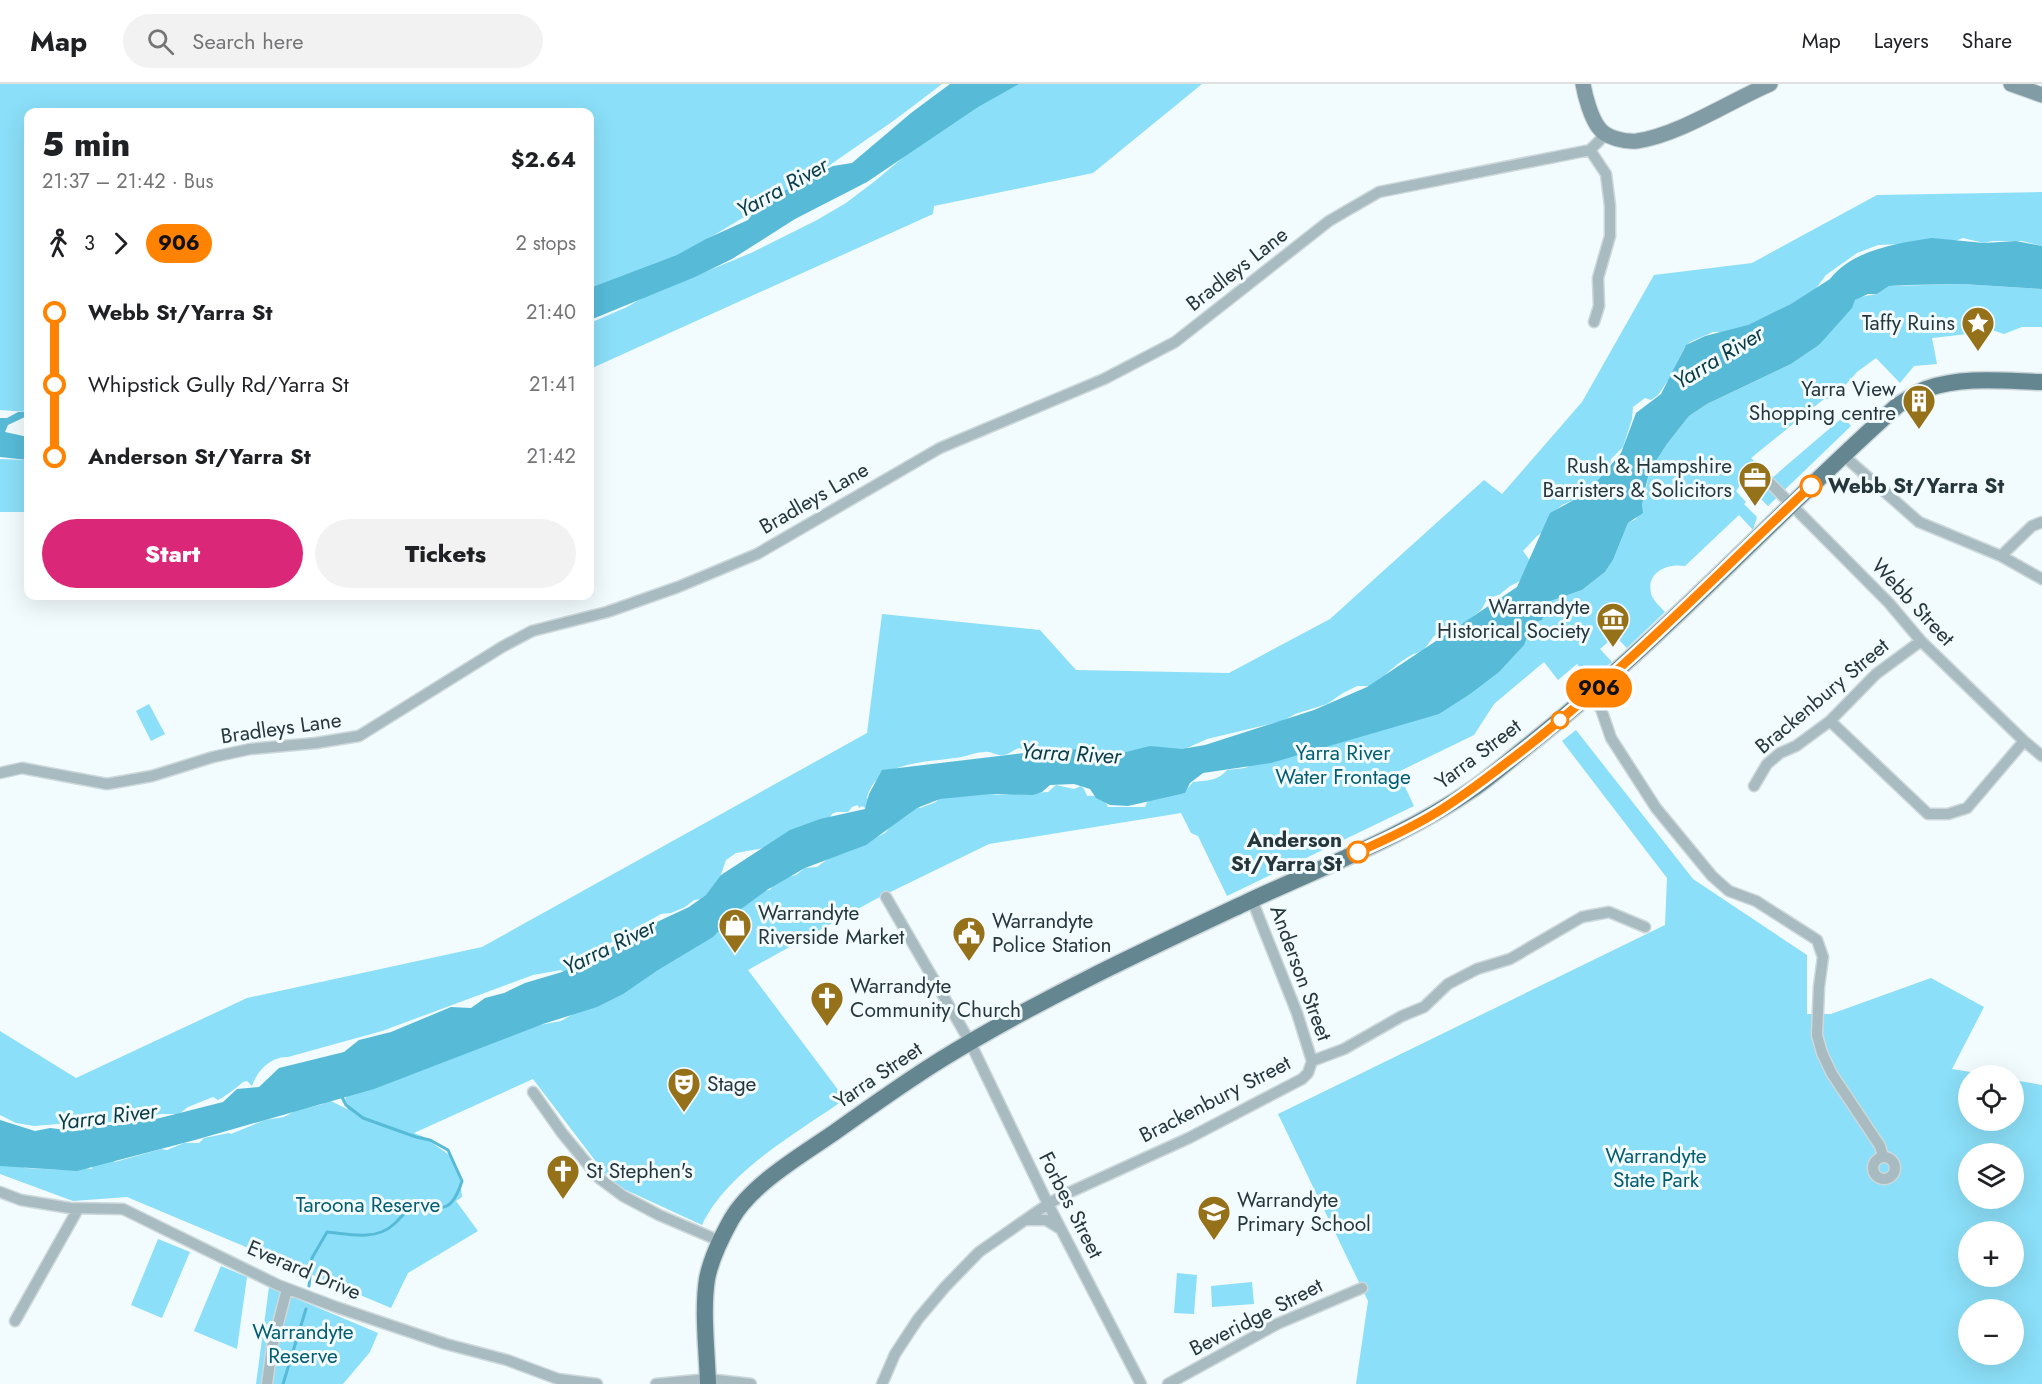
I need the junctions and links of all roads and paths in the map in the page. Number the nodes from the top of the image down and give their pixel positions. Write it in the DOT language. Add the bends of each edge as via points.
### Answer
graph roads {
  1 [pos="1583,84"];
  2 [pos="1770,84"];
  3 [pos="2011,84"];
  4 [pos="2042,95"];
  5 [pos="1606,134"];
  6 [pos="1590,150"];
  7 [pos="1594,322"];
  8 [pos="2042,382"];
  9 [pos="1844,456"];
  10 [pos="1759,472"];
  11 [pos="1792,504"];
  12 [pos="2042,522"];
  13 [pos="2001,556"];
  14 [pos="2042,579"];
  15 [pos="1921,641"];
  16 [pos="1590,696"];
  17 [pos="1830,721"];
  18 [pos="2024,741"];
  19 [pos="2042,756"];
  20 [pos="0,773"];
  21 [pos="1754,786"];
  22 [pos="886,897"];
  23 [pos="1252,900"];
  24 [pos="1646,927"];
  25 [pos="970,1042"];
  26 [pos="1312,1061"];
  27 [pos="533,1092"];
  28 [pos="1883,1157"];
  29 [pos="0,1192"];
  30 [pos="1048,1204"];
  31 [pos="78,1209"];
  32 [pos="1024,1221"];
  33 [pos="1061,1230"];
  34 [pos="720,1241"];
  35 [pos="287,1288"];
  36 [pos="1362,1288"];
  37 [pos="15,1321"];
  38 [pos="553,1381"];
  39 [pos="708,1381"];
  40 [pos="267,1384"];
  41 [pos="597,1384"];
  42 [pos="656,1384"];
  43 [pos="751,1384"];
  44 [pos="882,1384"];
  45 [pos="1141,1384"];
  46 [pos="1168,1384"];
  1 -- 5 [label="main road" via="1599,128"];
  2 -- 5 [label="main road" via="1652,138 1635,141"];
  3 -- 4 [label="main road"];
  5 -- 6 [label="street"];
  6 -- 7 [label="street" via="1606,174 1610,206 1610,236 1598,279 1599,306"];
  6 -- 20 [label="street, Bradleys Lane" via="1379,192 1329,221 1175,342 1104,379 940,448 757,554 607,612 532,631 359,736 250,749 107,784 22,768"];
  8 -- 9 [label="main road, Yarra Street" via="1977,381 1924,390 1898,405"];
  9 -- 11 [label="main road, Yarra Street"];
  9 -- 13 [label="street" via="1919,522"];
  10 -- 11 [label="street, Webb Street"];
  11 -- 15 [label="street, Webb Street"];
  11 -- 16 [label="main road, Yarra Street"];
  12 -- 13 [label="street" via="2032,526"];
  13 -- 14 [label="street"];
  15 -- 17 [label="street, Brackenbury Street" via="1876,674"];
  15 -- 18 [label="street, Webb Street"];
  16 -- 23 [label="main road, Yarra Street" via="1478,786 1437,813"];
  16 -- 28 [label="street" via="1601,709 1611,738 1656,808 1712,876 1729,891 1756,901 1817,940 1823,957 1817,1035 1822,1053"];
  17 -- 18 [label="street" via="1928,814 1948,814 1966,808"];
  17 -- 21 [label="street, Brackenbury Street" via="1767,764"];
  18 -- 19 [label="street, Webb Street"];
  22 -- 25 [label="street, Forbes Street"];
  23 -- 25 [label="main road, Yarra Street" via="1129,958"];
  23 -- 26 [label="street, Anderson Street"];
  24 -- 26 [label="street, Brackenbury Street" via="1609,912 1582,917 1510,959 1477,969 1448,984 1424,1007 1344,1049"];
  25 -- 30 [label="street, Forbes Street"];
  25 -- 34 [label="main road, Yarra Street" via="881,1099 775,1175 734,1215"];
  26 -- 30 [label="street, Brackenbury Street" via="1302,1079 1189,1138"];
  27 -- 34 [label="street" via="599,1178 632,1201"];
  29 -- 31 [label="street, Everard Drive" via="21,1200"];
  30 -- 32 [label="street, Brackenbury Street"];
  30 -- 33 [label="street, Forbes Street"];
  31 -- 35 [label="street, Everard Drive" via="123,1209"];
  31 -- 37 [label="street"];
  32 -- 33 [label="street" via="1046,1220"];
  32 -- 44 [label="street, Brackenbury Street" via="979,1252 945,1287 895,1354"];
  33 -- 45 [label="street, Forbes Street"];
  34 -- 39 [label="main road, Yarra Street" via="707,1279"];
  35 -- 38 [label="street, Everard Drive" via="446,1344 507,1360"];
  35 -- 40 [label="street"];
  36 -- 46 [label="street, Beveridge Street" via="1277,1324"];
  38 -- 41 [label="street, Everard Drive"];
  39 -- 42 [label="street"];
  39 -- 43 [label="street"];
}
